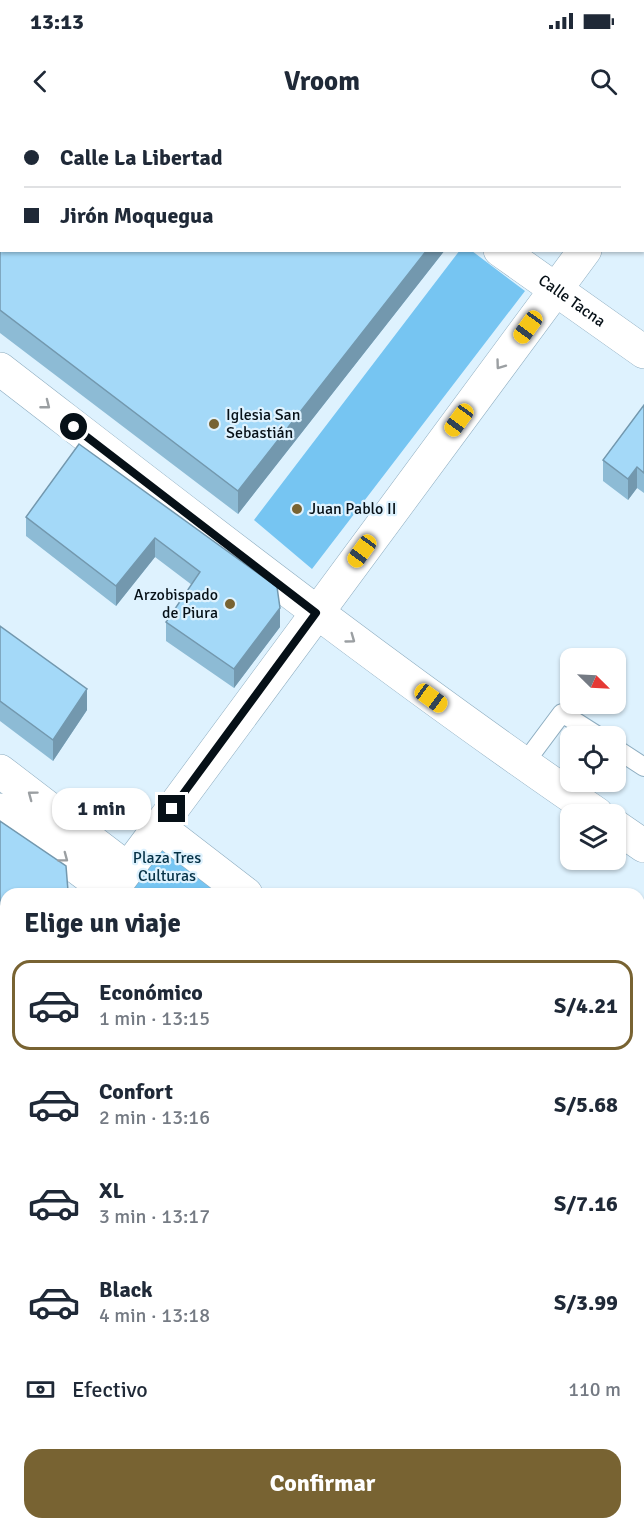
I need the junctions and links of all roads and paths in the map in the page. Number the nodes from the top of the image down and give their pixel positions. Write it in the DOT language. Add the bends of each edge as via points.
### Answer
graph roads {
  1 [pos="503,252"];
  2 [pos="583,252"];
  3 [pos="555,289"];
  4 [pos="644,352"];
  5 [pos="0,369"];
  6 [pos="316,613"];
  7 [pos="583,726"];
  8 [pos="626,755"];
  9 [pos="524,764"];
  10 [pos="644,767"];
  11 [pos="0,771"];
  12 [pos="582,804"];
  13 [pos="0,810"];
  14 [pos="159,827"];
  15 [pos="626,834"];
  16 [pos="644,846"];
  17 [pos="116,885"];
  18 [pos="238,888"];
  1 -- 3 [label="street, Calle Tacna"];
  2 -- 3 [label="street"];
  3 -- 4 [label="street, Calle Tacna"];
  3 -- 6 [label="street, one-way"];
  5 -- 6 [label="street, one-way"];
  6 -- 9 [label="street, one-way"];
  6 -- 14 [label="street"];
  7 -- 9 [label="lane" via="562,712"];
  8 -- 10 [label="lane"];
  9 -- 12 [label="street"];
  17 -- 11 [label="street, one-way"];
  13 -- 17 [label="street, one-way"];
  14 -- 17 [label="street"];
  14 -- 18 [label="street"];
  15 -- 16 [label="street"];
}
